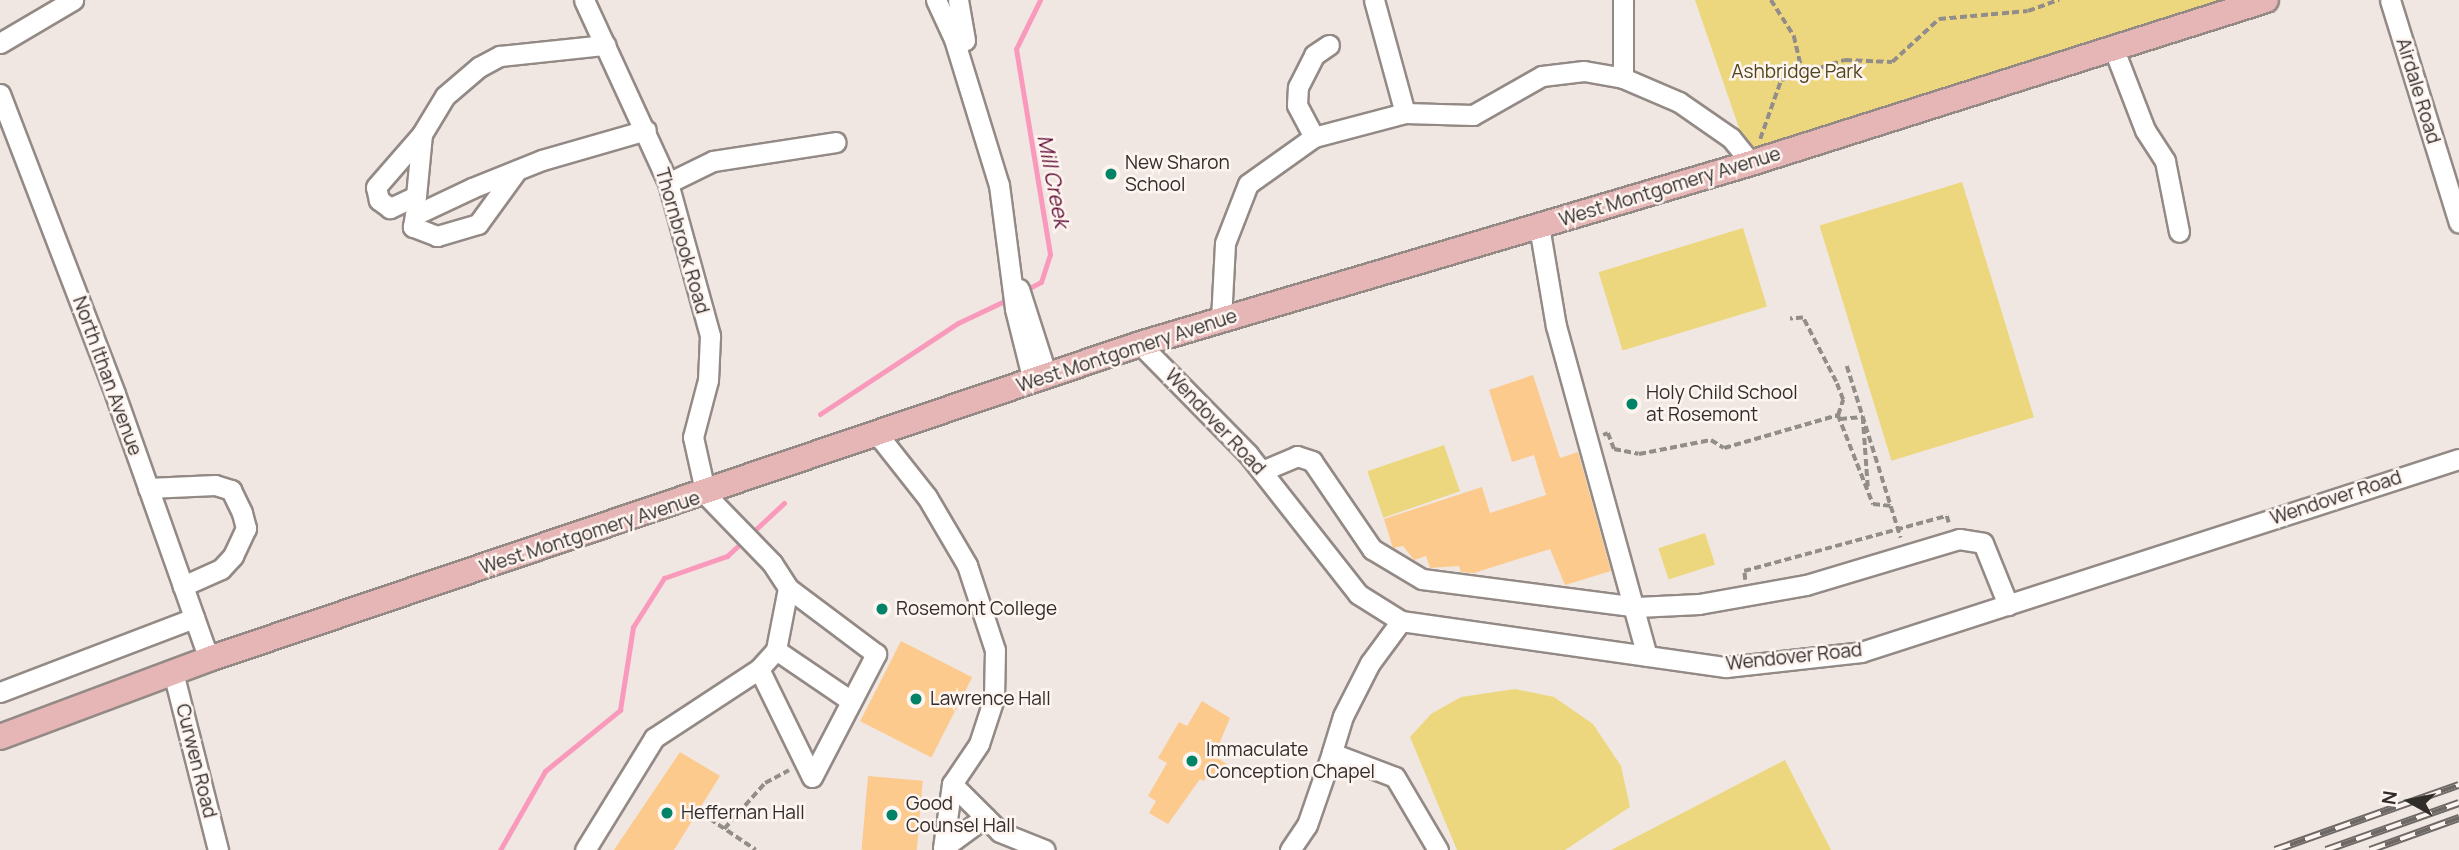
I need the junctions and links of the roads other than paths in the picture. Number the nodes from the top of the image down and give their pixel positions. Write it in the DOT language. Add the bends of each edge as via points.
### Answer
graph roads {
  1 [pos="74,0"];
  2 [pos="584,0"];
  3 [pos="936,0"];
  4 [pos="958,0"];
  5 [pos="1374,0"];
  6 [pos="1623,0"];
  7 [pos="2266,0"];
  8 [pos="2390,0"];
  9 [pos="0,43"];
  10 [pos="605,45"];
  11 [pos="1329,45"];
  12 [pos="2113,47"];
  13 [pos="1623,78"];
  14 [pos="0,94"];
  15 [pos="1405,113"];
  16 [pos="646,130"];
  17 [pos="422,134"];
  18 [pos="1314,137"];
  19 [pos="836,142"];
  20 [pos="1751,163"];
  21 [pos="515,173"];
  22 [pos="668,183"];
  23 [pos="2455,199"];
  24 [pos="2459,223"];
  25 [pos="1539,226"];
  26 [pos="2179,232"];
  27 [pos="1221,320"];
  28 [pos="1140,344"];
  29 [pos="1040,378"];
  30 [pos="878,435"];
  31 [pos="2459,459"];
  32 [pos="1262,471"];
  33 [pos="148,488"];
  34 [pos="706,495"];
  35 [pos="183,586"];
  36 [pos="788,588"];
  37 [pos="2008,605"];
  38 [pos="1637,607"];
  39 [pos="194,618"];
  40 [pos="1401,621"];
  41 [pos="776,650"];
  42 [pos="1647,656"];
  43 [pos="209,659"];
  44 [pos="759,669"];
  45 [pos="173,672"];
  46 [pos="0,692"];
  47 [pos="851,701"];
  48 [pos="0,737"];
  49 [pos="1332,752"];
  50 [pos="952,784"];
  51 [pos="985,817"];
  52 [pos="1298,846"];
  53 [pos="943,849"];
  54 [pos="218,850"];
  55 [pos="585,850"];
  56 [pos="1045,850"];
  57 [pos="1438,850"];
  1 -- 9 [label="street"];
  2 -- 10 [label="street, Thornbrook Road"];
  3 -- 29 [label="street" via="954,39 999,185 1015,309"];
  4 -- 29 [label="street" via="957,12 1013,188 1016,282 1037,338"];
  5 -- 15 [label="street"];
  6 -- 13 [label="street"];
  7 -- 12 [label="main road, West Montgomery Avenue"];
  8 -- 23 [label="street, Airdale Road"];
  10 -- 16 [label="street, Thornbrook Road"];
  10 -- 17 [label="street" via="500,56 445,96"];
  11 -- 18 [label="street" via="1314,55 1298,87 1297,105"];
  12 -- 20 [label="main road, West Montgomery Avenue"];
  12 -- 26 [label="street" via="2145,130 2165,161"];
  13 -- 15 [label="street" via="1584,71 1542,76 1473,115"];
  13 -- 20 [label="street" via="1679,102 1731,138"];
  14 -- 33 [label="street, North Ithan Avenue"];
  15 -- 18 [label="street"];
  16 -- 21 [label="street"];
  16 -- 22 [label="street, Thornbrook Road"];
  18 -- 27 [label="street" via="1248,184 1225,243"];
  19 -- 22 [label="street" via="713,161"];
  20 -- 25 [label="main road, West Montgomery Avenue"];
  21 -- 21 [label="street" via="415,215 413,227 437,236 478,224"];
  22 -- 34 [label="street, Thornbrook Road" via="710,336 708,380 693,437"];
  23 -- 24 [label="street, Airdale Road"];
  25 -- 27 [label="main road, West Montgomery Avenue"];
  25 -- 38 [label="street" via="1556,327"];
  27 -- 28 [label="main road, West Montgomery Avenue"];
  28 -- 29 [label="main road, West Montgomery Avenue"];
  28 -- 32 [label="street, Wendover Road"];
  29 -- 30 [label="main road, West Montgomery Avenue"];
  30 -- 34 [label="main road, West Montgomery Avenue"];
  30 -- 50 [label="street" via="926,496 967,565 995,650 994,698 979,744"];
  31 -- 37 [label="street, Wendover Road"];
  32 -- 38 [label="street" via="1297,456 1312,461 1372,548 1422,579"];
  32 -- 40 [label="street, Wendover Road" via="1358,594"];
  33 -- 35 [label="street, North Ithan Avenue"];
  33 -- 35 [label="street" via="215,485 231,490 242,513 246,528 233,556 221,569"];
  34 -- 36 [label="street" via="772,563"];
  34 -- 43 [label="main road, West Montgomery Avenue"];
  35 -- 39 [label="street, North Ithan Avenue"];
  36 -- 41 [label="street"];
  36 -- 47 [label="street" via="876,654"];
  37 -- 38 [label="street" via="1983,543 1959,540 1806,585 1699,604"];
  37 -- 42 [label="street, Wendover Road" via="1861,652 1727,667"];
  38 -- 42 [label="street"];
  39 -- 43 [label="street, North Ithan Avenue"];
  39 -- 46 [label="street"];
  40 -- 42 [label="street, Wendover Road"];
  40 -- 49 [label="street" via="1370,663 1343,716"];
  41 -- 44 [label="street"];
  41 -- 47 [label="street"];
  43 -- 45 [label="main road, West Montgomery Avenue"];
  44 -- 47 [label="street" via="812,778"];
  44 -- 55 [label="street" via="654,738"];
  45 -- 48 [label="main road, West Montgomery Avenue"];
  45 -- 54 [label="street, Curwen Road"];
  49 -- 52 [label="street"];
  49 -- 57 [label="street" via="1395,777"];
  50 -- 51 [label="street"];
  50 -- 53 [label="street"];
  51 -- 53 [label="street"];
  51 -- 56 [label="street" via="1000,832"];
}
